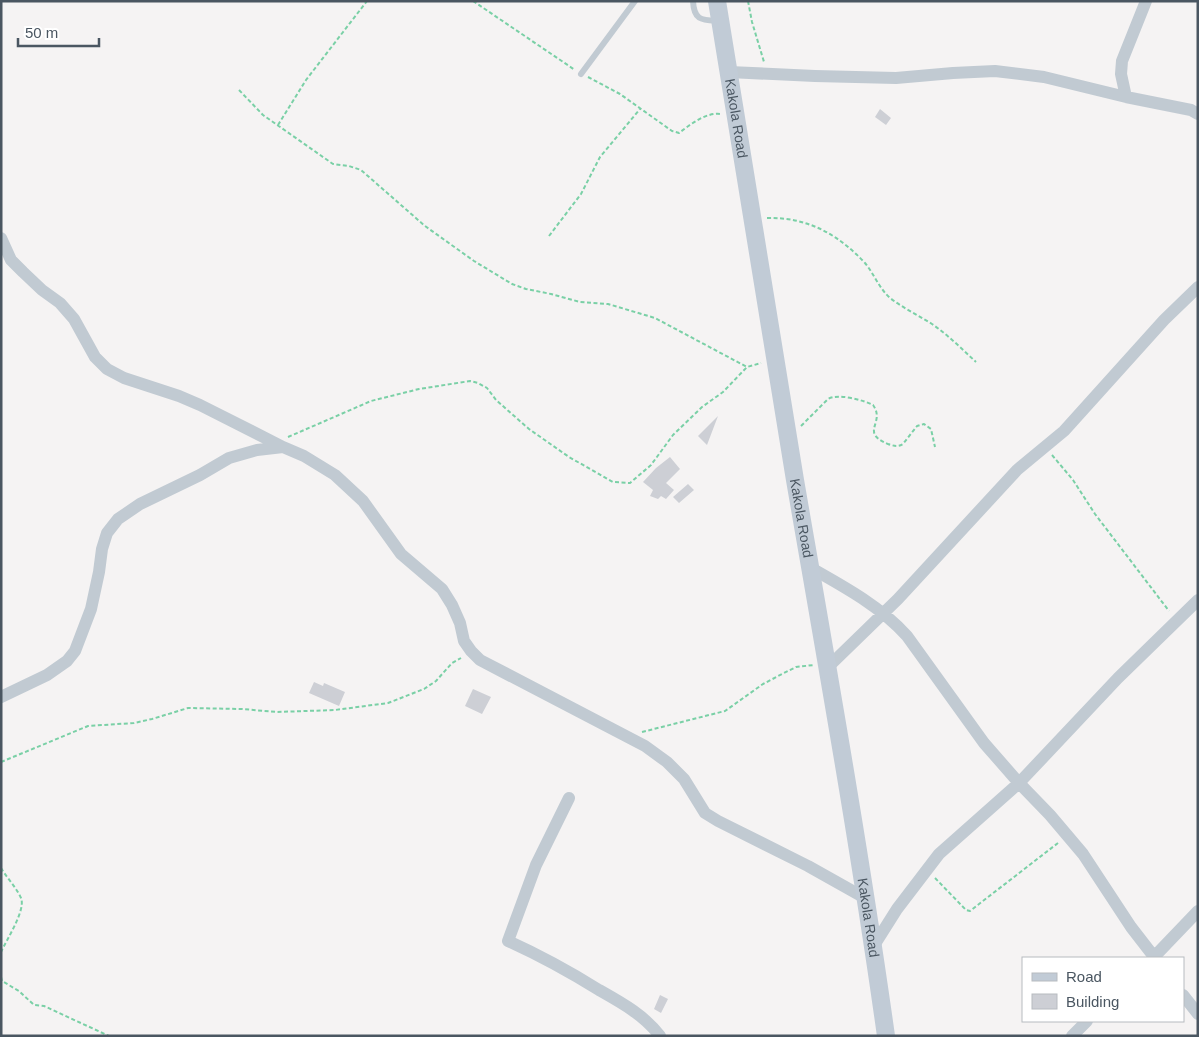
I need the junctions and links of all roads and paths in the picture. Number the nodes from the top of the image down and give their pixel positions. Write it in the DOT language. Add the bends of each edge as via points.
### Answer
graph roads {
  1 [pos="367,1"];
  2 [pos="473,1"];
  3 [pos="635,1"];
  4 [pos="694,1"];
  5 [pos="717,1"];
  6 [pos="748,1"];
  7 [pos="1146,1"];
  8 [pos="720,21"];
  9 [pos="729,72"];
  10 [pos="581,74"];
  11 [pos="768,74"];
  12 [pos="239,90"];
  13 [pos="1126,97"];
  14 [pos="640,109"];
  15 [pos="1198,114"];
  16 [pos="736,116"];
  17 [pos="278,125"];
  18 [pos="752,218"];
  19 [pos="548,236"];
  20 [pos="1,238"];
  21 [pos="1198,288"];
  22 [pos="775,358"];
  23 [pos="976,362"];
  24 [pos="747,368"];
  25 [pos="789,439"];
  26 [pos="279,445"];
  27 [pos="935,447"];
  28 [pos="1045,448"];
  29 [pos="811,568"];
  30 [pos="1198,600"];
  31 [pos="883,615"];
  32 [pos="1177,620"];
  33 [pos="480,660"];
  34 [pos="828,669"];
  35 [pos="1,697"];
  36 [pos="627,735"];
  37 [pos="1,762"];
  38 [pos="1019,783"];
  39 [pos="569,798"];
  40 [pos="1068,836"];
  41 [pos="1,868"];
  42 [pos="926,870"];
  43 [pos="865,898"];
  44 [pos="1198,911"];
  45 [pos="874,947"];
  46 [pos="1,952"];
  47 [pos="1153,957"];
  48 [pos="1155,957"];
  49 [pos="1,977"];
  50 [pos="1184,996"];
  51 [pos="1198,1014"];
  52 [pos="1086,1022"];
  53 [pos="109,1036"];
  54 [pos="660,1036"];
  55 [pos="886,1036"];
  56 [pos="1072,1036"];
  1 -- 17 [label="path" via="306,80"];
  2 -- 10 [label="path"];
  3 -- 10 [label="lane"];
  4 -- 8 [label="lane" via="694,13 698,18"];
  5 -- 8 [label="main road, Kakola Road"];
  6 -- 11 [label="path"];
  7 -- 13 [label="street" via="1122,61"];
  8 -- 9 [label="main road, Kakola Road"];
  9 -- 11 [label="street"];
  9 -- 16 [label="main road, Kakola Road"];
  10 -- 14 [label="path" via="620,94"];
  11 -- 13 [label="street" via="896,78 995,72 1044,77"];
  12 -- 17 [label="path"];
  13 -- 15 [label="street"];
  14 -- 16 [label="path" via="679,133 715,113"];
  14 -- 19 [label="path" via="600,157 581,194"];
  16 -- 18 [label="main road, Kakola Road"];
  17 -- 24 [label="path" via="332,164 361,170 425,226 512,284 580,302 608,304 655,318"];
  18 -- 22 [label="main road, Kakola Road"];
  18 -- 23 [label="path" via="792,219 827,232 865,263 887,295 947,336"];
  20 -- 26 [label="street" via="11,260 74,319 95,357 106,369 200,405"];
  21 -- 28 [label="street"];
  22 -- 24 [label="path"];
  22 -- 25 [label="main road, Kakola Road"];
  24 -- 26 [label="path" via="702,407 673,436 651,465 630,483 613,482 569,456 529,429 487,388 470,381 371,401"];
  25 -- 27 [label="path" via="828,399 841,396 873,405 877,413 874,432 877,438 900,446 917,426 924,424 931,428"];
  25 -- 29 [label="main road, Kakola Road"];
  26 -- 33 [label="street" via="335,475 363,501 401,554 442,589 460,623 464,641"];
  26 -- 35 [label="street" via="229,458 140,504 118,519 104,541 91,609 76,651 67,662 47,675"];
  28 -- 31 [label="street" via="1017,470"];
  28 -- 32 [label="path" via="1065,469 1095,514"];
  29 -- 31 [label="street" via="847,588"];
  29 -- 34 [label="main road, Kakola Road"];
  30 -- 32 [label="street"];
  31 -- 34 [label="street"];
  31 -- 38 [label="street" via="907,636 975,731"];
  32 -- 38 [label="street"];
  33 -- 36 [label="street"];
  33 -- 37 [label="path" via="459,658 424,689 388,703 335,710 278,712 188,708 134,723 88,726"];
  34 -- 36 [label="path" via="811,664 796,667 762,684 725,711"];
  34 -- 43 [label="main road, Kakola Road"];
  36 -- 43 [label="street" via="667,762 684,779 705,813"];
  38 -- 40 [label="street"];
  38 -- 42 [label="street" via="952,841"];
  39 -- 54 [label="street" via="536,865 508,941 638,1013"];
  40 -- 42 [label="path" via="970,911"];
  40 -- 47 [label="street"];
  41 -- 46 [label="path" via="21,898 22,905"];
  42 -- 45 [label="street" via="897,908"];
  43 -- 45 [label="main road, Kakola Road"];
  44 -- 48 [label="street"];
  45 -- 55 [label="main road, Kakola Road"];
  49 -- 53 [label="path" via="34,1005 44,1006"];
  50 -- 51 [label="street"];
  52 -- 56 [label="street"];
}
